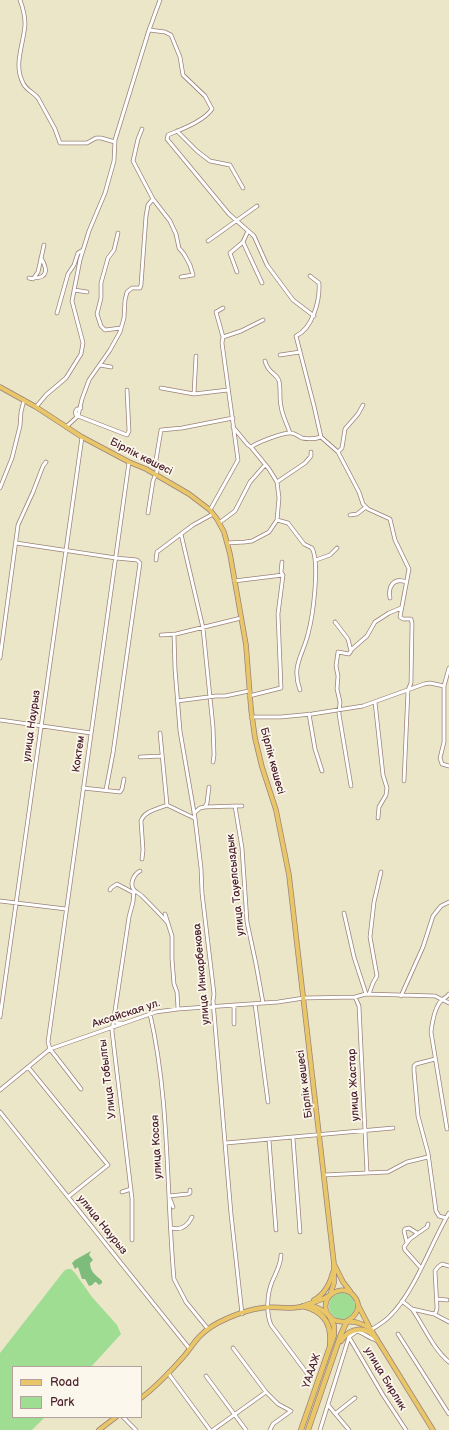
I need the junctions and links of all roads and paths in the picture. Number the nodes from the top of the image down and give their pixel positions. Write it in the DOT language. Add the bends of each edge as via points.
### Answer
graph roads {
  1 [pos="20,0"];
  2 [pos="160,0"];
  3 [pos="149,30"];
  4 [pos="142,129"];
  5 [pos="176,131"];
  6 [pos="115,142"];
  7 [pos="243,188"];
  8 [pos="153,199"];
  9 [pos="257,206"];
  10 [pos="236,221"];
  11 [pos="248,232"];
  12 [pos="118,233"];
  13 [pos="208,241"];
  14 [pos="243,242"];
  15 [pos="44,245"];
  16 [pos="83,250"];
  17 [pos="41,258"];
  18 [pos="237,272"];
  19 [pos="310,276"];
  20 [pos="181,277"];
  21 [pos="29,278"];
  22 [pos="34,278"];
  23 [pos="262,283"];
  24 [pos="74,290"];
  25 [pos="87,292"];
  26 [pos="223,308"];
  27 [pos="57,313"];
  28 [pos="314,316"];
  29 [pos="263,320"];
  30 [pos="121,328"];
  31 [pos="223,337"];
  32 [pos="300,352"];
  33 [pos="280,355"];
  34 [pos="196,356"];
  35 [pos="265,361"];
  36 [pos="100,365"];
  37 [pos="111,367"];
  38 [pos="0,387"];
  39 [pos="161,388"];
  40 [pos="127,390"];
  41 [pos="228,390"];
  42 [pos="194,394"];
  43 [pos="24,400"];
  44 [pos="363,405"];
  45 [pos="36,407"];
  46 [pos="78,416"];
  47 [pos="233,418"];
  48 [pos="66,427"];
  49 [pos="234,427"];
  50 [pos="290,433"];
  51 [pos="82,436"];
  52 [pos="321,437"];
  53 [pos="251,446"];
  54 [pos="311,452"];
  55 [pos="338,452"];
  56 [pos="46,462"];
  57 [pos="129,462"];
  58 [pos="265,464"];
  59 [pos="157,475"];
  60 [pos="277,482"];
  61 [pos="0,488"];
  62 [pos="366,507"];
  63 [pos="212,512"];
  64 [pos="148,513"];
  65 [pos="350,515"];
  66 [pos="277,520"];
  67 [pos="220,522"];
  68 [pos="181,534"];
  69 [pos="227,542"];
  70 [pos="16,543"];
  71 [pos="336,548"];
  72 [pos="66,550"];
  73 [pos="116,558"];
  74 [pos="156,560"];
  75 [pos="316,560"];
  76 [pos="282,562"];
  77 [pos="282,575"];
  78 [pos="234,581"];
  79 [pos="406,582"];
  80 [pos="390,598"];
  81 [pos="401,608"];
  82 [pos="241,618"];
  83 [pos="335,622"];
  84 [pos="203,628"];
  85 [pos="174,634"];
  86 [pos="162,635"];
  87 [pos="351,650"];
  88 [pos="0,658"];
  89 [pos="449,668"];
  90 [pos="444,686"];
  91 [pos="300,690"];
  92 [pos="408,690"];
  93 [pos="249,691"];
  94 [pos="249,696"];
  95 [pos="210,697"];
  96 [pos="178,701"];
  97 [pos="375,702"];
  98 [pos="339,710"];
  99 [pos="309,714"];
  100 [pos="251,717"];
  101 [pos="0,720"];
  102 [pos="40,726"];
  103 [pos="91,733"];
  104 [pos="160,733"];
  105 [pos="162,756"];
  106 [pos="140,757"];
  107 [pos="213,762"];
  108 [pos="449,766"];
  109 [pos="322,771"];
  110 [pos="124,779"];
  111 [pos="404,781"];
  112 [pos="351,786"];
  113 [pos="208,787"];
  114 [pos="83,788"];
  115 [pos="106,790"];
  116 [pos="167,805"];
  117 [pos="235,806"];
  118 [pos="242,806"];
  119 [pos="205,807"];
  120 [pos="194,813"];
  121 [pos="195,818"];
  122 [pos="378,818"];
  123 [pos="142,859"];
  124 [pos="140,871"];
  125 [pos="381,872"];
  126 [pos="110,890"];
  127 [pos="134,892"];
  128 [pos="0,901"];
  129 [pos="449,902"];
  130 [pos="16,903"];
  131 [pos="66,909"];
  132 [pos="344,913"];
  133 [pos="165,914"];
  134 [pos="168,923"];
  135 [pos="368,994"];
  136 [pos="449,994"];
  137 [pos="355,996"];
  138 [pos="401,996"];
  139 [pos="304,998"];
  140 [pos="442,999"];
  141 [pos="263,1003"];
  142 [pos="449,1003"];
  143 [pos="255,1004"];
  144 [pos="234,1005"];
  145 [pos="214,1006"];
  146 [pos="178,1009"];
  147 [pos="150,1014"];
  148 [pos="0,1017"];
  149 [pos="114,1019"];
  150 [pos="125,1023"];
  151 [pos="234,1024"];
  152 [pos="112,1028"];
  153 [pos="50,1049"];
  154 [pos="435,1059"];
  155 [pos="28,1067"];
  156 [pos="81,1089"];
  157 [pos="0,1090"];
  158 [pos="268,1102"];
  159 [pos="0,1112"];
  160 [pos="393,1128"];
  161 [pos="447,1129"];
  162 [pos="366,1131"];
  163 [pos="320,1136"];
  164 [pos="293,1138"];
  165 [pos="269,1140"];
  166 [pos="226,1143"];
  167 [pos="428,1157"];
  168 [pos="367,1173"];
  169 [pos="324,1175"];
  170 [pos="132,1189"];
  171 [pos="190,1190"];
  172 [pos="122,1192"];
  173 [pos="68,1197"];
  174 [pos="169,1197"];
  175 [pos="173,1207"];
  176 [pos="449,1213"];
  177 [pos="192,1217"];
  178 [pos="446,1218"];
  179 [pos="428,1224"];
  180 [pos="172,1228"];
  181 [pos="276,1230"];
  182 [pos="300,1232"];
  183 [pos="417,1233"];
  184 [pos="132,1240"];
  185 [pos="407,1243"];
  186 [pos="281,1255"];
  187 [pos="334,1264"];
  188 [pos="449,1266"];
  189 [pos="421,1268"];
  190 [pos="353,1294"];
  191 [pos="330,1295"];
  192 [pos="437,1299"];
  193 [pos="447,1300"];
  194 [pos="402,1301"];
  195 [pos="358,1305"];
  196 [pos="303,1306"];
  197 [pos="269,1307"];
  198 [pos="412,1309"];
  199 [pos="242,1314"];
  200 [pos="434,1314"];
  201 [pos="329,1316"];
  202 [pos="348,1321"];
  203 [pos="449,1322"];
  204 [pos="370,1328"];
  205 [pos="208,1329"];
  206 [pos="398,1334"];
  207 [pos="349,1337"];
  208 [pos="377,1340"];
  209 [pos="338,1346"];
  210 [pos="189,1348"];
  211 [pos="233,1348"];
  212 [pos="328,1353"];
  213 [pos="449,1362"];
  214 [pos="168,1373"];
  215 [pos="206,1376"];
  216 [pos="309,1376"];
  217 [pos="266,1392"];
  218 [pos="142,1397"];
  219 [pos="355,1398"];
  220 [pos="328,1404"];
  221 [pos="336,1413"];
  222 [pos="234,1414"];
  223 [pos="449,1414"];
  224 [pos="115,1418"];
  225 [pos="125,1418"];
  226 [pos="132,1426"];
  227 [pos="99,1430"];
  228 [pos="128,1430"];
  229 [pos="136,1430"];
  230 [pos="210,1430"];
  231 [pos="214,1430"];
  232 [pos="246,1430"];
  233 [pos="270,1430"];
  234 [pos="301,1430"];
  235 [pos="308,1430"];
  236 [pos="320,1430"];
  237 [pos="348,1430"];
  238 [pos="406,1430"];
  239 [pos="433,1430"];
  1 -- 6 [label="street" via="25,26 18,62 20,74 25,87 38,98 60,143 87,143 96,138"];
  2 -- 3 [label="street"];
  3 -- 5 [label="street" via="171,35 180,57 183,75 205,96 212,109 191,125"];
  3 -- 6 [label="street"];
  4 -- 8 [label="street" via="133,161"];
  5 -- 7 [label="street" via="210,161 230,165"];
  5 -- 10 [label="street" via="168,135 167,139"];
  6 -- 16 [label="street" via="114,161 105,193"];
  8 -- 20 [label="street" via="170,221 179,248 190,265 193,275"];
  8 -- 30 [label="street" via="148,205 146,216 141,284 140,288 132,288 127,292"];
  9 -- 10 [label="street"];
  10 -- 11 [label="street"];
  10 -- 13 [label="street"];
  11 -- 14 [label="street"];
  11 -- 28 [label="street" via="254,236 267,265 293,300"];
  12 -- 30 [label="street" via="101,283 97,314 104,330"];
  14 -- 18 [label="street" via="230,253"];
  14 -- 23 [label="street"];
  15 -- 17 [label="street"];
  16 -- 24 [label="street"];
  16 -- 27 [label="street" via="78,253 68,274"];
  17 -- 22 [label="street"];
  17 -- 22 [label="street" via="45,264 44,276"];
  19 -- 28 [label="street" via="319,283"];
  21 -- 22 [label="street"];
  24 -- 25 [label="street"];
  24 -- 45 [label="street" via="72,301 83,343 81,354 66,378"];
  26 -- 31 [label="street" via="216,312"];
  28 -- 32 [label="street" via="304,331 296,336"];
  29 -- 31 [label="street"];
  30 -- 36 [label="street"];
  31 -- 41 [label="street"];
  32 -- 33 [label="street"];
  32 -- 52 [label="street"];
  34 -- 42 [label="street"];
  35 -- 50 [label="street" via="279,381 280,405"];
  36 -- 37 [label="street"];
  36 -- 46 [label="street" via="86,387 81,408 76,410"];
  38 -- 43 [label="main road, Бірлік көшесі"];
  39 -- 42 [label="street"];
  40 -- 46 [label="street" via="127,435"];
  41 -- 42 [label="street"];
  41 -- 47 [label="street"];
  43 -- 45 [label="main road, Бірлік көшесі"];
  43 -- 61 [label="street" via="12,458"];
  44 -- 55 [label="street" via="345,429 342,448"];
  45 -- 48 [label="main road, Бірлік көшесі"];
  46 -- 48 [label="street"];
  47 -- 49 [label="street"];
  47 -- 59 [label="street" via="161,430 156,456"];
  48 -- 51 [label="main road, Бірлік көшесі"];
  49 -- 53 [label="street"];
  49 -- 63 [label="street" via="238,460"];
  50 -- 52 [label="street" via="301,438"];
  50 -- 53 [label="street"];
  51 -- 57 [label="main road, Бірлік көшесі"];
  51 -- 72 [label="street, улица Наурыз"];
  52 -- 55 [label="street"];
  53 -- 58 [label="street"];
  54 -- 60 [label="street" via="312,456"];
  55 -- 62 [label="street"];
  56 -- 70 [label="street" via="19,520"];
  57 -- 59 [label="main road, Бірлік көшесі"];
  57 -- 73 [label="street, Коктем"];
  58 -- 60 [label="street"];
  58 -- 67 [label="street" via="250,482 235,511"];
  59 -- 63 [label="main road, Бірлік көшесі" via="189,494"];
  59 -- 64 [label="street" via="153,481"];
  60 -- 66 [label="street"];
  62 -- 65 [label="street" via="357,514"];
  62 -- 79 [label="street" via="390,519 395,540 409,569"];
  63 -- 67 [label="main road, Бірлік көшесі"];
  63 -- 68 [label="street"];
  66 -- 69 [label="street" via="269,532 252,541"];
  66 -- 75 [label="street" via="288,524 304,544 312,548"];
  67 -- 69 [label="main road, Бірлік көшесі"];
  68 -- 74 [label="street" via="157,552"];
  68 -- 84 [label="street"];
  69 -- 78 [label="main road, Бірлік көшесі"];
  70 -- 72 [label="street"];
  70 -- 88 [label="street"];
  71 -- 75 [label="street" via="330,555"];
  72 -- 73 [label="street"];
  72 -- 102 [label="street, улица Наурыз"];
  73 -- 103 [label="street, Коктем"];
  73 -- 115 [label="street" via="137,560 140,563"];
  75 -- 91 [label="street" via="312,616 296,676"];
  76 -- 77 [label="street"];
  77 -- 78 [label="street"];
  77 -- 94 [label="street" via="278,614 281,688"];
  78 -- 82 [label="main road, Бірлік көшесі"];
  79 -- 80 [label="street" via="392,583 389,590"];
  79 -- 81 [label="street"];
  81 -- 87 [label="street" via="375,622 367,636"];
  81 -- 92 [label="street" via="400,617 411,619 412,623 411,683"];
  82 -- 84 [label="street"];
  82 -- 93 [label="main road, Бірлік көшесі"];
  83 -- 87 [label="street" via="348,640"];
  84 -- 85 [label="street"];
  84 -- 95 [label="street"];
  85 -- 86 [label="street"];
  85 -- 96 [label="street, улица Инкарбекова"];
  87 -- 98 [label="street" via="349,654 338,652 337,655"];
  89 -- 90 [label="street"];
  90 -- 92 [label="street" via="428,683"];
  90 -- 108 [label="street" via="444,742 440,760 442,764"];
  92 -- 97 [label="street"];
  92 -- 111 [label="street"];
  93 -- 94 [label="main road, Бірлік көшесі"];
  93 -- 95 [label="street"];
  94 -- 100 [label="main road, Бірлік көшесі"];
  95 -- 96 [label="street"];
  95 -- 107 [label="street"];
  96 -- 120 [label="street, улица Инкарбекова" via="180,731"];
  97 -- 98 [label="street"];
  97 -- 122 [label="street" via="383,775 387,788 379,807"];
  98 -- 99 [label="street"];
  98 -- 112 [label="street"];
  99 -- 100 [label="street"];
  99 -- 109 [label="street"];
  100 -- 139 [label="main road, Бірлік көшесі" via="284,847"];
  101 -- 102 [label="street"];
  102 -- 103 [label="street"];
  102 -- 130 [label="street, улица Наурыз"];
  103 -- 114 [label="street, Коктем"];
  104 -- 105 [label="street"];
  105 -- 106 [label="street"];
  105 -- 116 [label="street"];
  110 -- 115 [label="street" via="121,791"];
  113 -- 119 [label="street"];
  114 -- 115 [label="street"];
  114 -- 131 [label="street, Коктем"];
  116 -- 121 [label="street"];
  116 -- 123 [label="street" via="142,817"];
  117 -- 118 [label="street"];
  117 -- 119 [label="street"];
  117 -- 141 [label="street, улица Тауелсыздык" via="242,848 247,922"];
  119 -- 120 [label="street"];
  120 -- 121 [label="street, улица Инкарбекова"];
  121 -- 145 [label="street, улица Инкарбекова"];
  124 -- 127 [label="street, Улица Тобылгы" via="136,873 132,883"];
  125 -- 135 [label="street" via="370,937 377,976"];
  126 -- 127 [label="street" via="117,884"];
  127 -- 134 [label="street" via="144,898"];
  127 -- 149 [label="street, Улица Тобылгы"];
  128 -- 130 [label="street"];
  129 -- 138 [label="street" via="433,916 423,947"];
  130 -- 131 [label="street"];
  130 -- 148 [label="street, улица Наурыз"];
  131 -- 153 [label="street, Коктем" via="49,1035"];
  132 -- 135 [label="street" via="354,957"];
  133 -- 134 [label="street"];
  134 -- 146 [label="street" via="172,936"];
  135 -- 137 [label="street, Аксайская ул."];
  135 -- 138 [label="street, Аксайская ул."];
  136 -- 140 [label="street"];
  137 -- 139 [label="street, Аксайская ул."];
  137 -- 162 [label="street, улица Жастар" via="360,1006"];
  138 -- 140 [label="street, Аксайская ул." via="435,996"];
  139 -- 141 [label="street, Аксайская ул."];
  139 -- 163 [label="main road, Бірлік көшесі"];
  140 -- 142 [label="street"];
  140 -- 154 [label="street" via="432,1020 430,1032"];
  141 -- 143 [label="street, Аксайская ул."];
  143 -- 144 [label="street, Аксайская ул."];
  143 -- 158 [label="street"];
  144 -- 145 [label="street, Аксайская ул."];
  144 -- 151 [label="street"];
  145 -- 146 [label="street, Аксайская ул."];
  145 -- 166 [label="street, улица Инкарбекова"];
  146 -- 147 [label="street, Аксайская ул."];
  147 -- 150 [label="street, Аксайская ул."];
  147 -- 174 [label="street, улица Косая" via="163,1104"];
  149 -- 150 [label="street" via="117,1023"];
  149 -- 152 [label="street, Улица Тобылгы"];
  150 -- 152 [label="street, Аксайская ул."];
  152 -- 153 [label="street, Аксайская ул."];
  152 -- 170 [label="street, Улица Тобылгы"];
  153 -- 155 [label="street, Аксайская ул."];
  153 -- 156 [label="street"];
  154 -- 161 [label="street"];
  154 -- 167 [label="street" via="414,1066 418,1116"];
  155 -- 157 [label="street, Аксайская ул."];
  155 -- 173 [label="street" via="108,1165"];
  159 -- 173 [label="street, улица Наурыз"];
  160 -- 162 [label="street"];
  162 -- 163 [label="street"];
  162 -- 168 [label="street, улица Жастар"];
  163 -- 164 [label="street"];
  163 -- 169 [label="main road, Бірлік көшесі"];
  164 -- 165 [label="street"];
  164 -- 182 [label="street"];
  165 -- 166 [label="street"];
  165 -- 181 [label="street"];
  166 -- 199 [label="street, улица Инкарбекова" via="236,1274"];
  167 -- 168 [label="street" via="407,1162 388,1172"];
  167 -- 178 [label="street" via="436,1211 439,1216"];
  168 -- 169 [label="street"];
  169 -- 187 [label="main road, Бірлік көшесі"];
  170 -- 172 [label="street"];
  170 -- 184 [label="street, Улица Тобылгы"];
  171 -- 174 [label="street" via="188,1194"];
  173 -- 210 [label="street, улица Наурыз"];
  174 -- 175 [label="street"];
  174 -- 180 [label="street, улица Косая"];
  176 -- 178 [label="street"];
  177 -- 180 [label="street" via="183,1228"];
  178 -- 189 [label="street"];
  179 -- 183 [label="street"];
  180 -- 205 [label="street, улица Косая" via="174,1279 186,1302"];
  183 -- 185 [label="street"];
  183 -- 185 [label="street" via="409,1228 405,1229"];
  185 -- 189 [label="street" via="405,1250"];
  186 -- 197 [label="street" via="281,1263 272,1283"];
  187 -- 190 [label="main road" via="343,1282"];
  187 -- 191 [label="main road" via="334,1280"];
  187 -- 196 [label="main road" via="325,1291"];
  188 -- 192 [label="street" via="442,1264 435,1271"];
  189 -- 194 [label="street"];
  190 -- 191 [label="main road" via="342,1290"];
  190 -- 195 [label="main road"];
  191 -- 196 [label="main road"];
  191 -- 201 [label="main road" via="326,1304"];
  192 -- 193 [label="street"];
  192 -- 200 [label="street"];
  194 -- 198 [label="street"];
  194 -- 204 [label="street" via="389,1318"];
  195 -- 202 [label="main road" via="354,1317"];
  195 -- 204 [label="main road"];
  196 -- 197 [label="main road"];
  196 -- 201 [label="main road" via="317,1306"];
  196 -- 212 [label="highway" via="316,1310 325,1320 330,1333"];
  197 -- 199 [label="main road"];
  197 -- 216 [label="street" via="268,1317 271,1325"];
  198 -- 200 [label="street"];
  198 -- 213 [label="street" via="439,1352"];
  199 -- 205 [label="main road"];
  200 -- 203 [label="street"];
  201 -- 202 [label="main road" via="338,1322"];
  201 -- 212 [label="highway, ҮАААЖ" via="334,1333"];
  202 -- 204 [label="main road"];
  202 -- 209 [label="highway, ҮАААЖ"];
  204 -- 208 [label="main road"];
  205 -- 210 [label="main road"];
  206 -- 223 [label="street"];
  207 -- 208 [label="street" via="357,1331"];
  207 -- 220 [label="street"];
  207 -- 238 [label="street, улица Бирлик"];
  208 -- 209 [label="highway" via="368,1331 356,1329 345,1335"];
  208 -- 239 [label="main road"];
  209 -- 235 [label="highway, ҮАААЖ"];
  210 -- 214 [label="main road"];
  211 -- 217 [label="street"];
  212 -- 234 [label="highway, ҮАААЖ"];
  214 -- 218 [label="main road"];
  214 -- 230 [label="street"];
  215 -- 222 [label="street"];
  217 -- 222 [label="street"];
  217 -- 233 [label="street" via="278,1404 291,1411"];
  219 -- 221 [label="street"];
  220 -- 221 [label="street"];
  220 -- 236 [label="street"];
  221 -- 237 [label="street"];
  222 -- 231 [label="street"];
  222 -- 232 [label="street"];
  224 -- 227 [label="main road"];
  225 -- 226 [label="street"];
  226 -- 228 [label="street"];
  226 -- 229 [label="street"];
}
